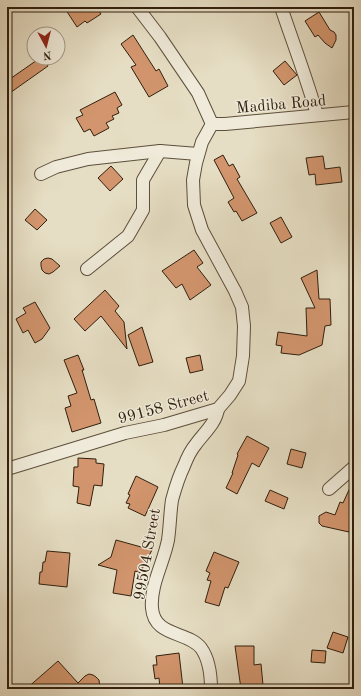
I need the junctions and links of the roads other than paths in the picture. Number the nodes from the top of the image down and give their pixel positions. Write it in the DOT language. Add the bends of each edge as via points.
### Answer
graph roads {
  1 [pos="137,7"];
  2 [pos="281,7"];
  3 [pos="354,112"];
  4 [pos="317,115"];
  5 [pos="212,124"];
  6 [pos="160,151"];
  7 [pos="198,154"];
  8 [pos="41,174"];
  9 [pos="88,269"];
  10 [pos="218,409"];
  11 [pos="354,467"];
  12 [pos="7,469"];
  13 [pos="329,489"];
  14 [pos="211,689"];
  1 -- 5 [label="street" via="198,93"];
  2 -- 4 [label="street"];
  3 -- 4 [label="street, Madiba Road"];
  4 -- 5 [label="street, Madiba Road"];
  5 -- 7 [label="street, 99158 Street"];
  6 -- 7 [label="street"];
  6 -- 8 [label="street" via="88,159"];
  6 -- 9 [label="street" via="142,180 143,210 128,236"];
  7 -- 10 [label="street, 99158 Street" via="193,180 197,217 204,235 236,291 242,307 244,326 239,381"];
  10 -- 12 [label="street, 99158 Street" via="125,433"];
  10 -- 14 [label="street, 99504 Street" via="217,417 195,445 177,483 172,501 168,540 153,593 152,606 153,616 159,624 200,647 209,670"];
  11 -- 13 [label="street"];
}
